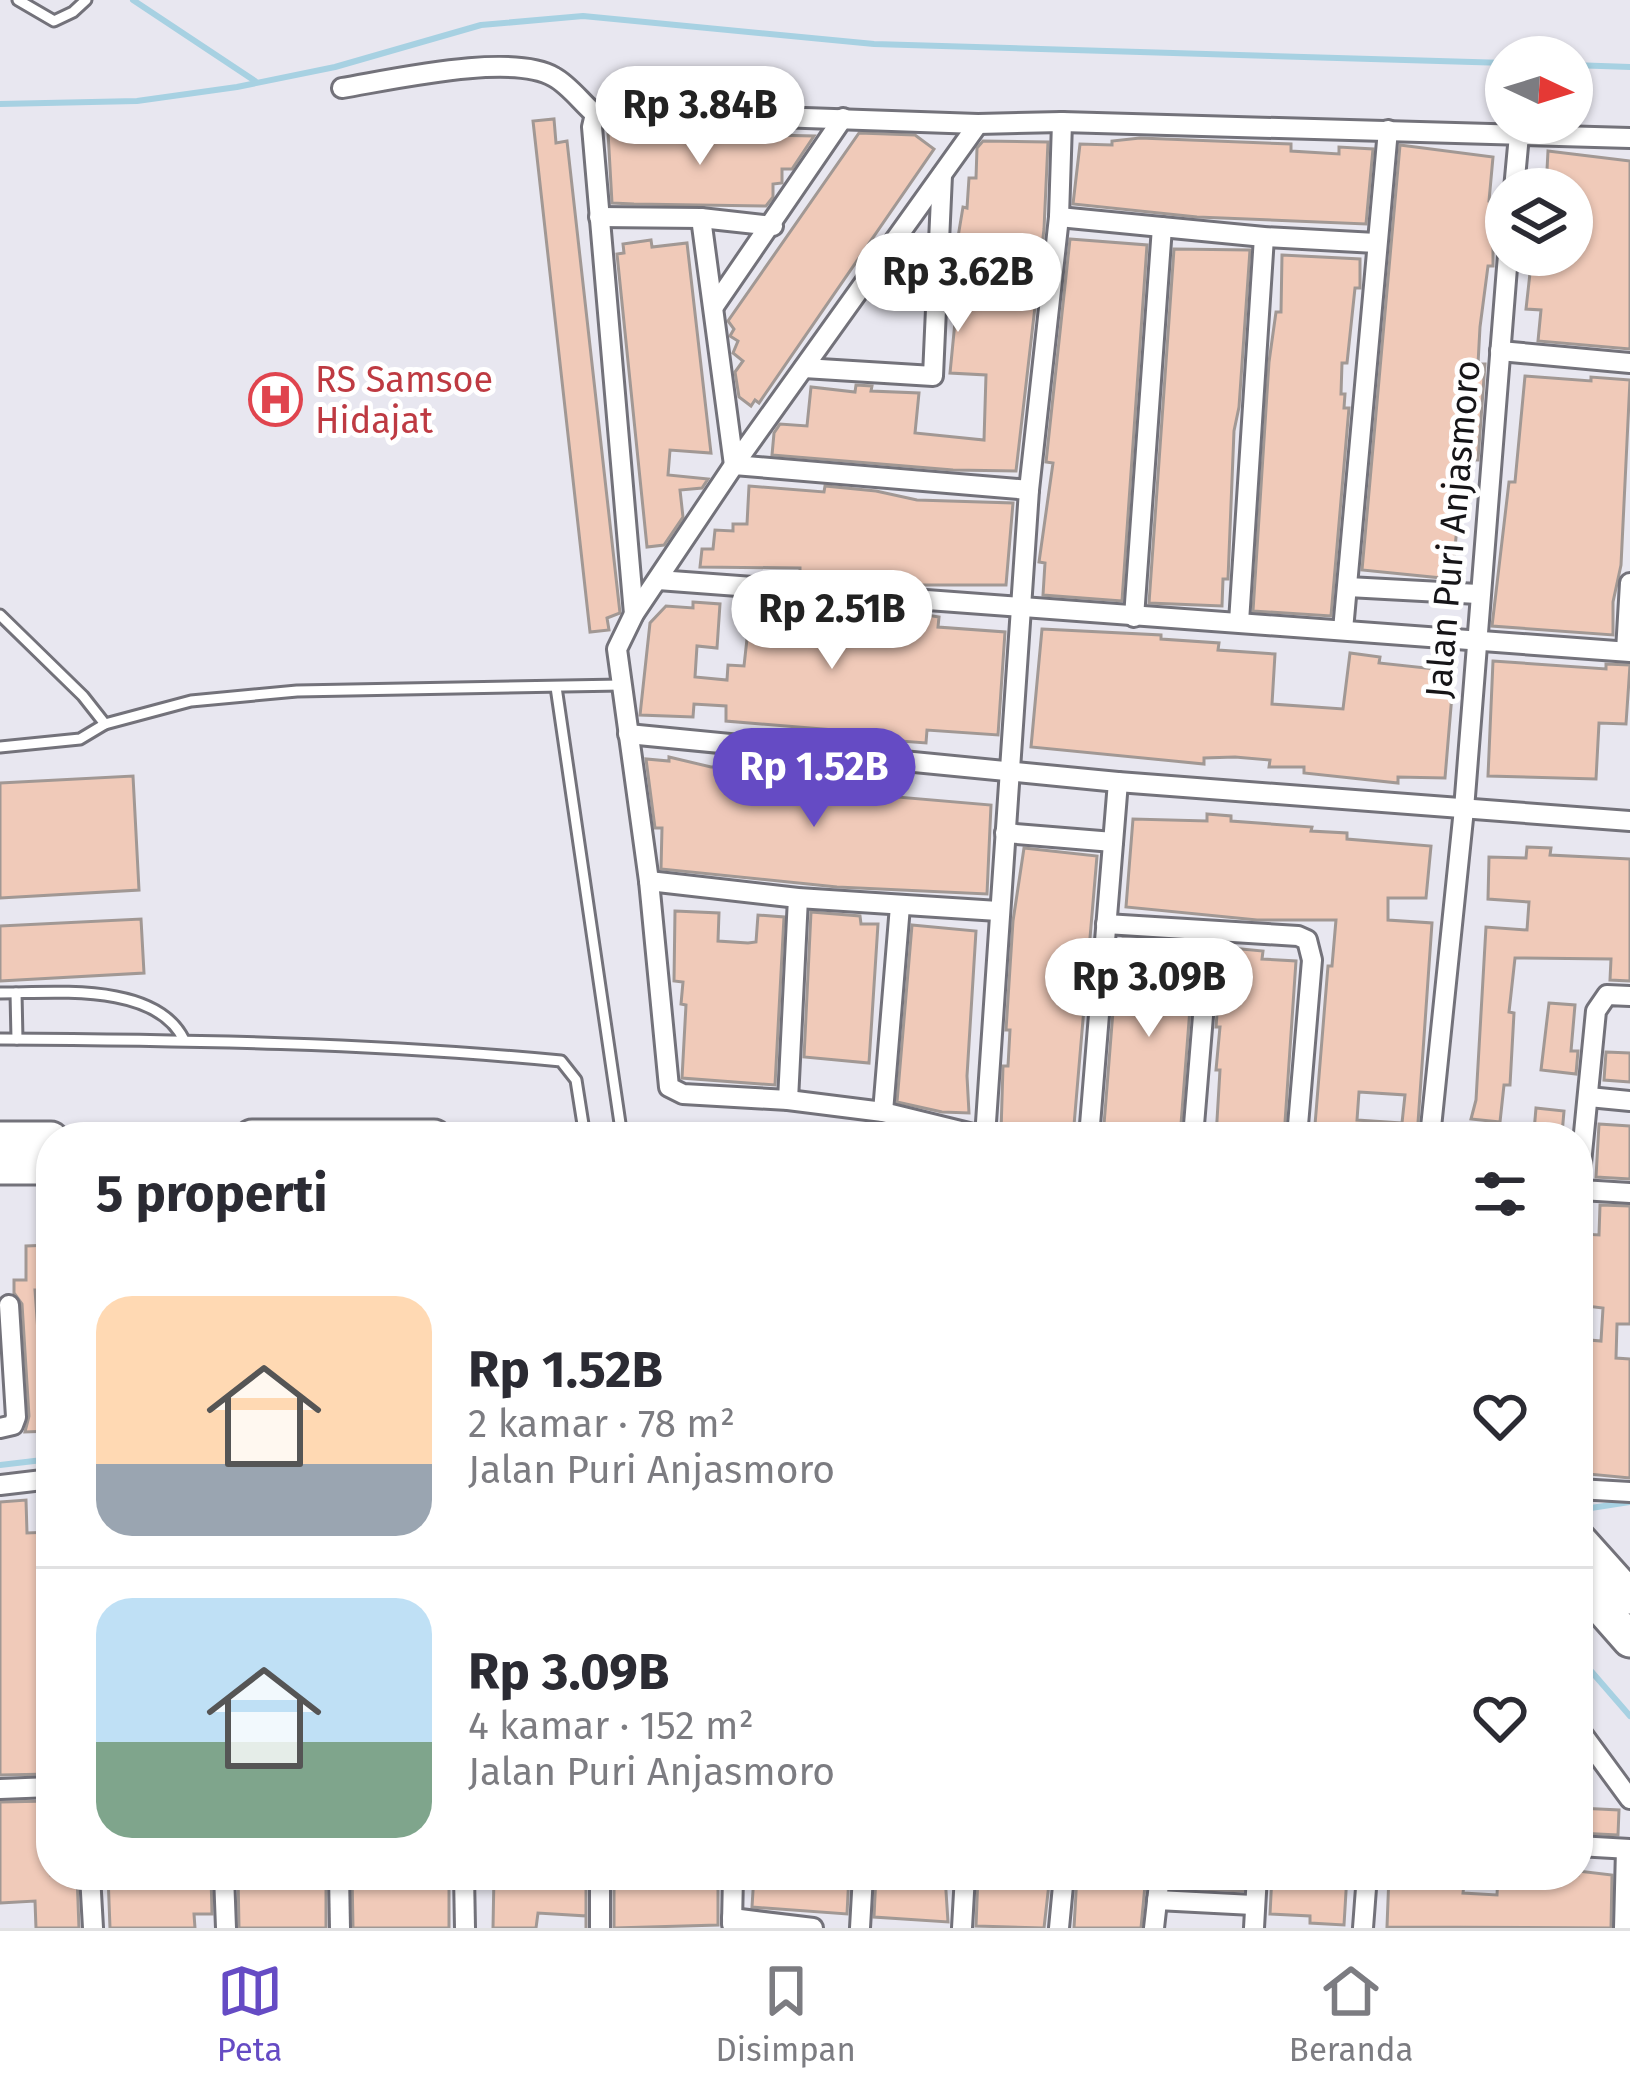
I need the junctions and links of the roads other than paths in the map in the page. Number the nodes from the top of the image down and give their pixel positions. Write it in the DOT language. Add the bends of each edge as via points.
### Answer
graph roads {
  1 [pos="18,0"];
  2 [pos="86,0"];
  3 [pos="341,88"];
  4 [pos="595,115"];
  5 [pos="843,118"];
  6 [pos="1062,122"];
  7 [pos="978,124"];
  8 [pos="1388,130"];
  9 [pos="1485,134"];
  10 [pos="1593,137"];
  11 [pos="1630,138"];
  12 [pos="942,175"];
  13 [pos="599,217"];
  14 [pos="701,218"];
  15 [pos="1060,218"];
  16 [pos="772,226"];
  17 [pos="1162,227"];
  18 [pos="1264,237"];
  19 [pos="1376,243"];
  20 [pos="1506,276"];
  21 [pos="715,305"];
  22 [pos="1500,351"];
  23 [pos="1630,363"];
  24 [pos="804,368"];
  25 [pos="734,465"];
  26 [pos="1029,490"];
  27 [pos="658,580"];
  28 [pos="1630,583"];
  29 [pos="1348,587"];
  30 [pos="1478,594"];
  31 [pos="1629,602"];
  32 [pos="1020,605"];
  33 [pos="634,614"];
  34 [pos="0,615"];
  35 [pos="1134,617"];
  36 [pos="1239,622"];
  37 [pos="1342,630"];
  38 [pos="1475,638"];
  39 [pos="1628,651"];
  40 [pos="621,685"];
  41 [pos="556,687"];
  42 [pos="104,724"];
  43 [pos="628,734"];
  44 [pos="0,747"];
  45 [pos="1011,769"];
  46 [pos="1118,782"];
  47 [pos="1464,808"];
  48 [pos="1630,820"];
  49 [pos="1005,832"];
  50 [pos="1113,842"];
  51 [pos="649,881"];
  52 [pos="798,898"];
  53 [pos="900,906"];
  54 [pos="998,911"];
  55 [pos="1106,924"];
  56 [pos="1210,931"];
  57 [pos="0,993"];
  58 [pos="16,993"];
  59 [pos="1630,996"];
  60 [pos="0,1040"];
  61 [pos="17,1040"];
  62 [pos="184,1040"];
  63 [pos="1589,1097"];
  64 [pos="788,1100"];
  65 [pos="1630,1101"];
  66 [pos="883,1112"];
  67 [pos="583,1122"];
  68 [pos="620,1122"];
  69 [pos="924,1122"];
  70 [pos="986,1122"];
  71 [pos="1090,1122"];
  72 [pos="1194,1122"];
  73 [pos="1298,1122"];
  74 [pos="1432,1122"];
  75 [pos="1586,1122"];
  76 [pos="36,1145"];
  77 [pos="2,1158"];
  78 [pos="36,1164"];
  79 [pos="1593,1192"];
  80 [pos="1630,1193"];
  81 [pos="9,1305"];
  82 [pos="0,1428"];
  83 [pos="36,1481"];
  84 [pos="0,1485"];
  85 [pos="1593,1490"];
  86 [pos="1630,1492"];
  87 [pos="1593,1556"];
  88 [pos="1630,1597"];
  89 [pos="1593,1598"];
  90 [pos="1630,1640"];
  91 [pos="1593,1754"];
  92 [pos="36,1787"];
  93 [pos="0,1789"];
  94 [pos="1630,1799"];
  95 [pos="1593,1847"];
  96 [pos="1628,1849"];
  97 [pos="91,1890"];
  98 [pos="225,1890"];
  99 [pos="339,1890"];
  100 [pos="464,1890"];
  101 [pos="600,1890"];
  102 [pos="733,1890"];
  103 [pos="862,1890"];
  104 [pos="964,1890"];
  105 [pos="1063,1890"];
  106 [pos="1158,1890"];
  107 [pos="1255,1890"];
  108 [pos="1366,1890"];
  109 [pos="1157,1900"];
  110 [pos="1253,1905"];
  111 [pos="732,1923"];
  112 [pos="93,1928"];
  113 [pos="226,1928"];
  114 [pos="340,1928"];
  115 [pos="465,1928"];
  116 [pos="600,1928"];
  117 [pos="813,1928"];
  118 [pos="860,1928"];
  119 [pos="962,1928"];
  120 [pos="1059,1928"];
  121 [pos="1154,1928"];
  122 [pos="1255,1928"];
  123 [pos="1363,1928"];
  124 [pos="1624,1928"];
  1 -- 2 [label="lane" via="61,20"];
  3 -- 4 [label="street" via="498,66 558,78"];
  4 -- 5 [label="street"];
  4 -- 13 [label="street"];
  5 -- 7 [label="street"];
  5 -- 16 [label="street"];
  6 -- 7 [label="street"];
  6 -- 8 [label="street"];
  6 -- 15 [label="street"];
  7 -- 12 [label="street"];
  8 -- 9 [label="street"];
  8 -- 19 [label="street"];
  10 -- 11 [label="street"];
  12 -- 24 [label="street"];
  12 -- 24 [label="street" via="932,376"];
  13 -- 14 [label="street"];
  13 -- 33 [label="street"];
  14 -- 16 [label="street"];
  14 -- 21 [label="street"];
  15 -- 17 [label="street"];
  15 -- 26 [label="street"];
  16 -- 21 [label="street"];
  17 -- 18 [label="street"];
  17 -- 35 [label="street"];
  18 -- 19 [label="street"];
  18 -- 36 [label="street"];
  19 -- 29 [label="street"];
  20 -- 22 [label="street, Jalan Puri Anjasmoro"];
  21 -- 25 [label="street"];
  22 -- 23 [label="street"];
  22 -- 30 [label="street, Jalan Puri Anjasmoro"];
  24 -- 25 [label="street"];
  25 -- 26 [label="street"];
  25 -- 27 [label="street"];
  26 -- 32 [label="street"];
  27 -- 32 [label="street"];
  27 -- 33 [label="street"];
  28 -- 31 [label="street"];
  29 -- 30 [label="street"];
  29 -- 37 [label="street"];
  30 -- 38 [label="street, Jalan Puri Anjasmoro"];
  31 -- 39 [label="street"];
  32 -- 35 [label="street"];
  32 -- 45 [label="street"];
  33 -- 40 [label="street" via="617,650"];
  34 -- 42 [label="lane"];
  35 -- 36 [label="street"];
  36 -- 37 [label="street"];
  37 -- 38 [label="street"];
  38 -- 39 [label="street"];
  38 -- 47 [label="street, Jalan Puri Anjasmoro"];
  40 -- 41 [label="lane"];
  40 -- 43 [label="street"];
  41 -- 42 [label="lane" via="191,700"];
  41 -- 68 [label="lane"];
  42 -- 44 [label="lane" via="80,739"];
  43 -- 45 [label="street"];
  43 -- 51 [label="street"];
  45 -- 46 [label="street"];
  45 -- 49 [label="street"];
  46 -- 47 [label="street"];
  46 -- 50 [label="street"];
  47 -- 48 [label="street"];
  47 -- 74 [label="street, Jalan Puri Anjasmoro"];
  49 -- 50 [label="street"];
  49 -- 54 [label="street"];
  50 -- 55 [label="street"];
  51 -- 52 [label="street"];
  51 -- 64 [label="street" via="668,1082 683,1094"];
  52 -- 53 [label="street"];
  52 -- 64 [label="street"];
  53 -- 54 [label="street"];
  53 -- 66 [label="street"];
  54 -- 70 [label="street"];
  55 -- 56 [label="street"];
  55 -- 71 [label="street"];
  56 -- 72 [label="street"];
  56 -- 73 [label="street" via="1298,936 1310,946"];
  57 -- 58 [label="lane"];
  58 -- 61 [label="lane"];
  58 -- 62 [label="lane" via="92,992 146,1006 176,1022"];
  59 -- 63 [label="street" via="1607,995 1595,1011"];
  60 -- 61 [label="lane"];
  61 -- 62 [label="lane"];
  62 -- 67 [label="lane" via="561,1061 576,1080"];
  63 -- 65 [label="street"];
  63 -- 75 [label="street"];
  64 -- 66 [label="street"];
  66 -- 69 [label="street"];
  76 -- 77 [label="highway"];
  77 -- 78 [label="highway"];
  79 -- 80 [label="street"];
  81 -- 82 [label="street" via="16,1417"];
  83 -- 84 [label="street"];
  85 -- 86 [label="street"];
  87 -- 88 [label="highway"];
  89 -- 90 [label="highway"];
  91 -- 94 [label="street"];
  92 -- 93 [label="street"];
  95 -- 96 [label="street"];
  96 -- 124 [label="street"];
  97 -- 112 [label="street"];
  98 -- 113 [label="street"];
  99 -- 114 [label="street"];
  100 -- 115 [label="street"];
  101 -- 116 [label="street"];
  102 -- 111 [label="street"];
  103 -- 118 [label="street"];
  104 -- 119 [label="street"];
  105 -- 120 [label="street"];
  106 -- 109 [label="street"];
  107 -- 110 [label="street"];
  108 -- 123 [label="street"];
  109 -- 110 [label="street"];
  109 -- 121 [label="street"];
  110 -- 122 [label="street"];
  111 -- 117 [label="street"];
}
